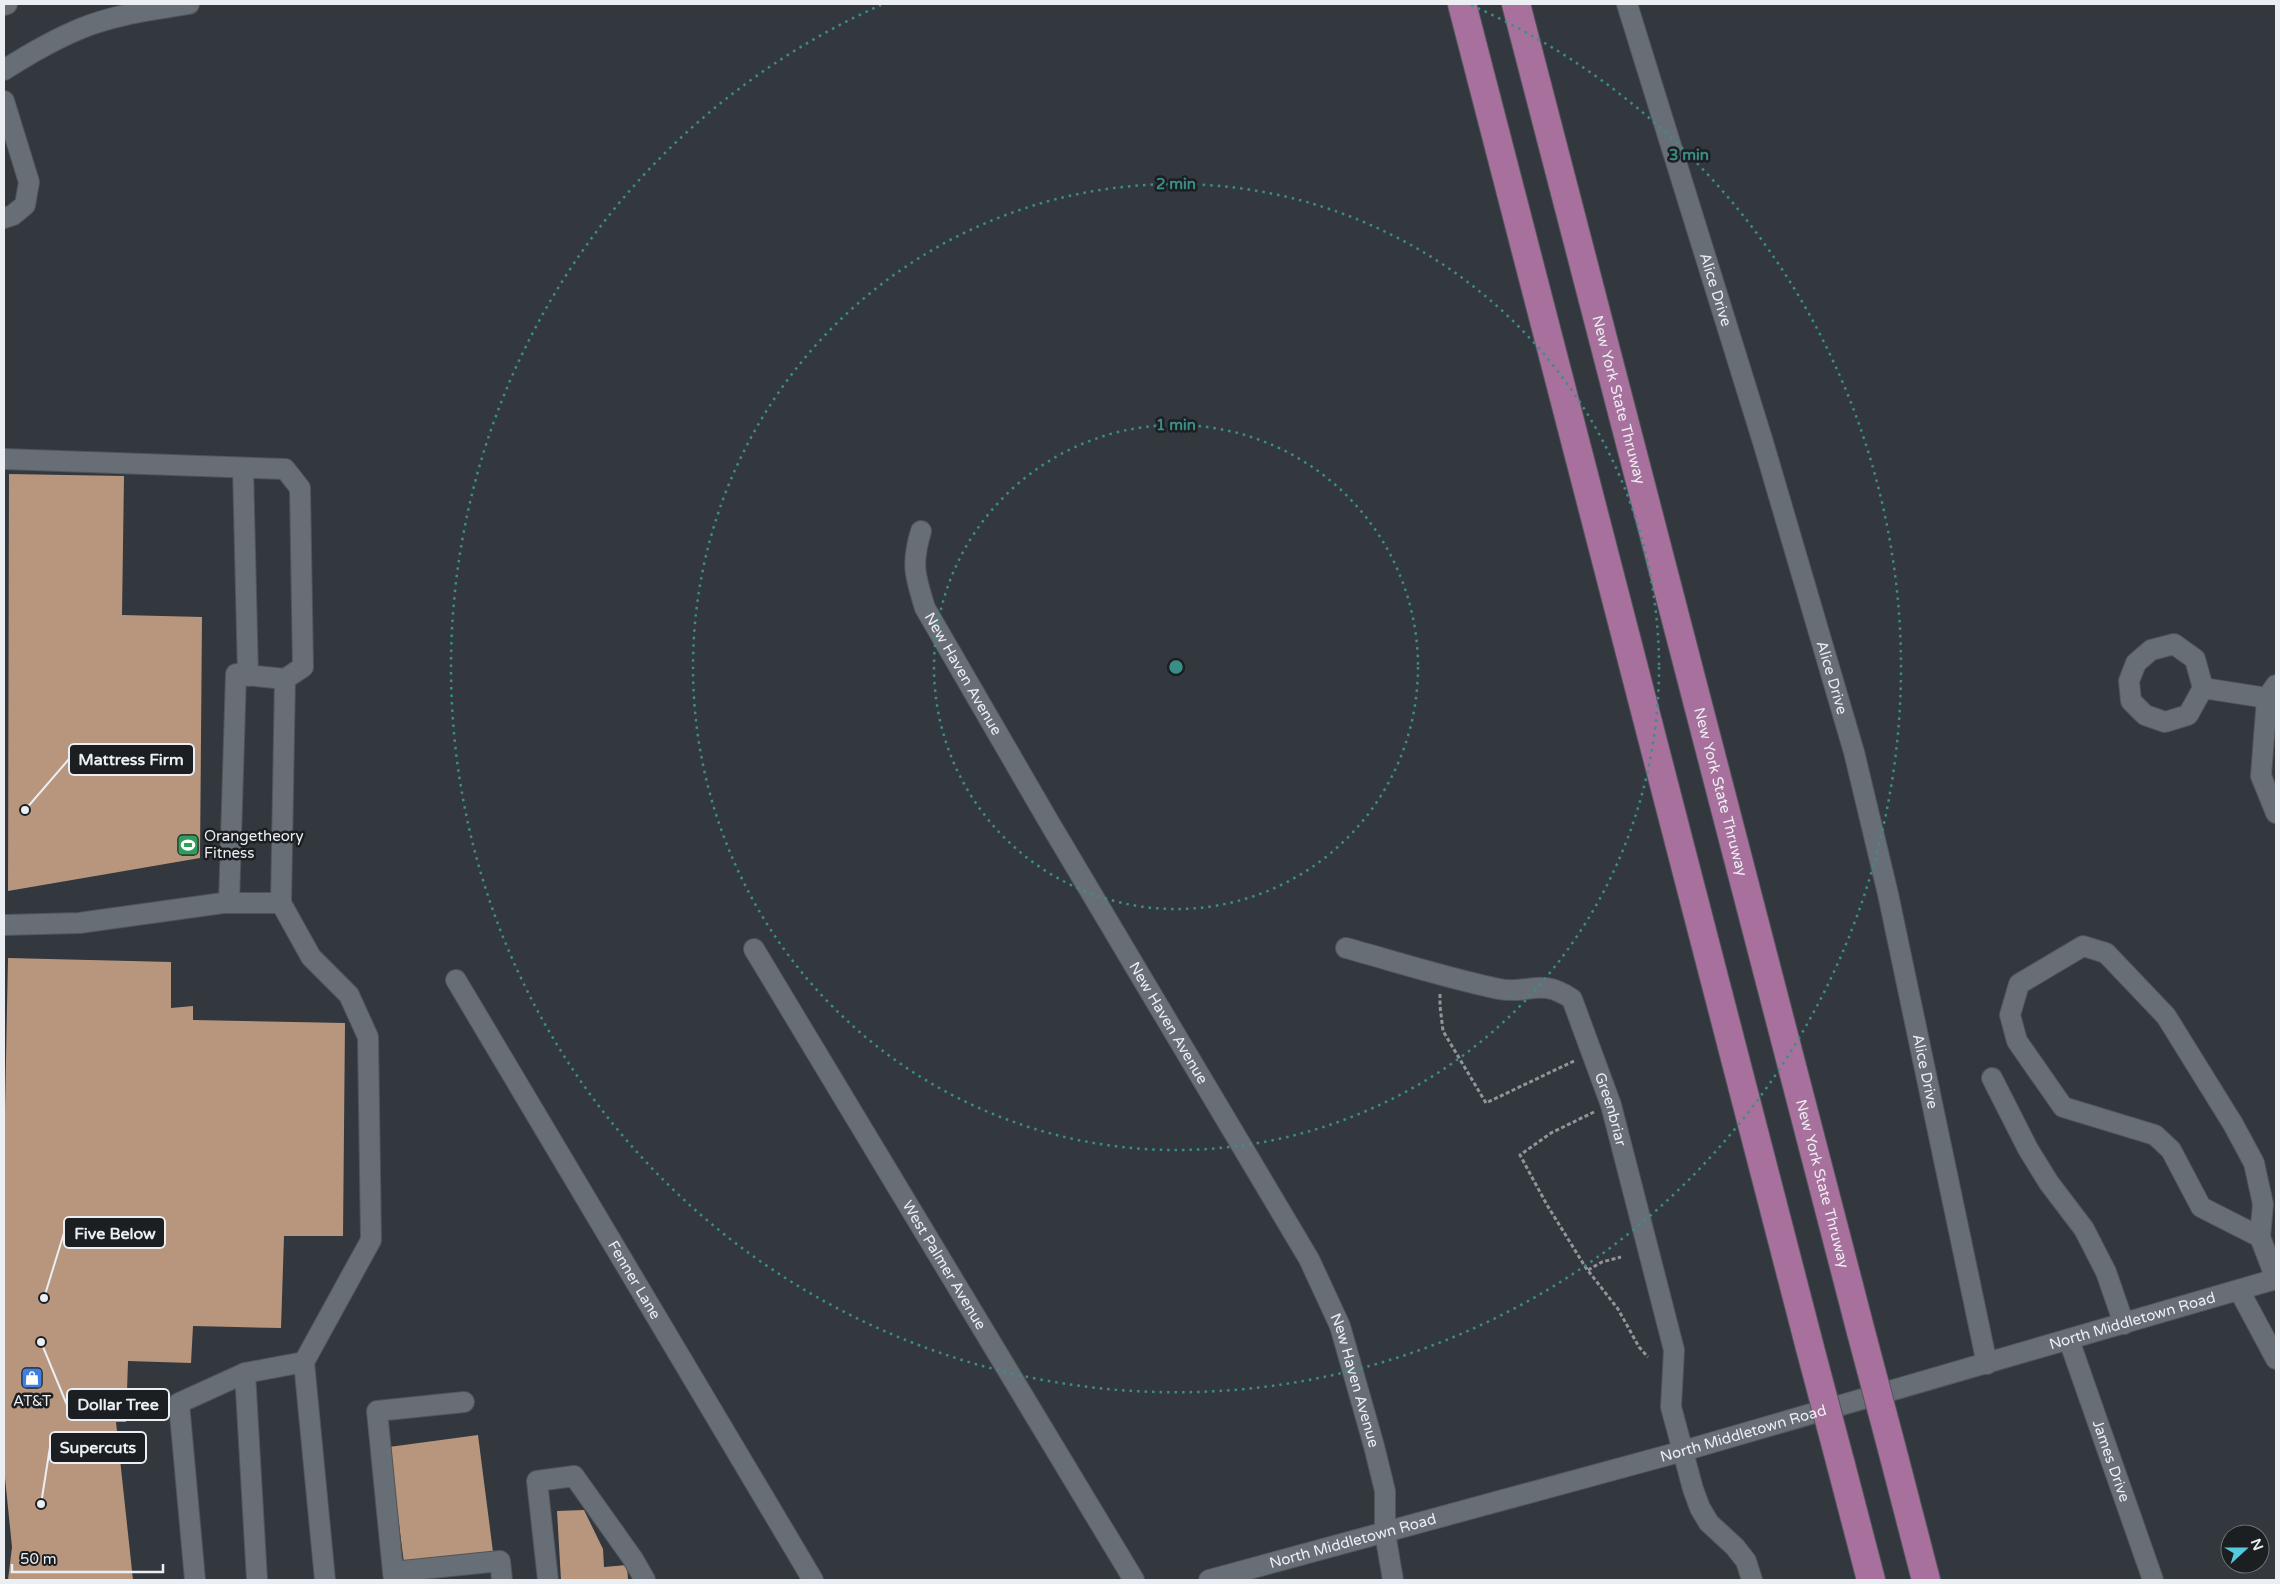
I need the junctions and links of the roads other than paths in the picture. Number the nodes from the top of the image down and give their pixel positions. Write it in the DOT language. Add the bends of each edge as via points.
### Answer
graph roads {
  1 [pos="8,4"];
  2 [pos="189,4"];
  3 [pos="1462,4"];
  4 [pos="1516,4"];
  5 [pos="1627,4"];
  6 [pos="4,5"];
  7 [pos="4,70"];
  8 [pos="4,101"];
  9 [pos="4,218"];
  10 [pos="4,459"];
  11 [pos="243,468"];
  12 [pos="921,531"];
  13 [pos="248,676"];
  14 [pos="285,679"];
  15 [pos="2203,688"];
  16 [pos="2271,692"];
  17 [pos="2276,813"];
  18 [pos="229,903"];
  19 [pos="281,903"];
  20 [pos="4,926"];
  21 [pos="1346,948"];
  22 [pos="754,949"];
  23 [pos="456,980"];
  24 [pos="1992,1078"];
  25 [pos="2260,1237"];
  26 [pos="2276,1279"];
  27 [pos="2238,1290"];
  28 [pos="2124,1324"];
  29 [pos="2069,1340"];
  30 [pos="2276,1359"];
  31 [pos="304,1362"];
  32 [pos="1987,1364"];
  33 [pos="245,1373"];
  34 [pos="464,1402"];
  35 [pos="1683,1451"];
  36 [pos="1385,1533"];
  37 [pos="393,1576"];
  38 [pos="195,1580"];
  39 [pos="257,1580"];
  40 [pos="325,1580"];
  41 [pos="502,1580"];
  42 [pos="548,1580"];
  43 [pos="645,1580"];
  44 [pos="813,1580"];
  45 [pos="1134,1580"];
  46 [pos="1209,1580"];
  47 [pos="1393,1580"];
  48 [pos="1752,1580"];
  49 [pos="1871,1580"];
  50 [pos="1926,1580"];
  51 [pos="2153,1580"];
  1 -- 6 [label="street"];
  2 -- 7 [label="street" via="111,18 83,27 51,41"];
  3 -- 49 [label="highway, bridge"];
  4 -- 50 [label="highway, New York State Thruway, bridge"];
  5 -- 32 [label="street, Alice Drive" via="1760,432 1854,752 1888,894"];
  8 -- 9 [label="street" via="29,182 25,206"];
  10 -- 11 [label="street"];
  11 -- 13 [label="street"];
  11 -- 14 [label="street" via="285,469 300,488 302,667"];
  12 -- 36 [label="street, New Haven Avenue" via="915,552 914,575 925,608 1310,1259 1340,1326 1374,1446 1385,1491"];
  13 -- 14 [label="street"];
  13 -- 18 [label="street" via="236,674"];
  14 -- 19 [label="street"];
  15 -- 16 [label="street"];
  16 -- 17 [label="street" via="2261,776"];
  18 -- 19 [label="street"];
  18 -- 20 [label="street" via="79,922"];
  19 -- 31 [label="street" via="311,957 349,995 368,1037 371,1240"];
  21 -- 35 [label="street, Greenbriar" via="1501,989 1544,987 1560,990 1572,999 1611,1105 1674,1350 1671,1407"];
  22 -- 45 [label="street, West Palmer Avenue"];
  23 -- 44 [label="street, Fenner Lane"];
  24 -- 28 [label="street" via="2028,1149 2084,1229 2106,1272"];
  25 -- 25 [label="street" via="2263,1204 2254,1163 2233,1124 2166,1016 2106,953 2083,946 2019,984 2010,1015 2017,1041 2062,1107 2155,1135 2171,1150 2201,1207"];
  25 -- 26 [label="street"];
  26 -- 27 [label="street, North Middletown Road"];
  27 -- 28 [label="street, North Middletown Road"];
  27 -- 30 [label="street"];
  28 -- 29 [label="street, North Middletown Road"];
  29 -- 32 [label="street, North Middletown Road"];
  29 -- 51 [label="street, James Drive"];
  31 -- 33 [label="street"];
  31 -- 40 [label="street"];
  32 -- 35 [label="street, North Middletown Road"];
  33 -- 38 [label="street" via="179,1403"];
  33 -- 39 [label="street"];
  34 -- 37 [label="street" via="377,1411"];
  35 -- 36 [label="street, North Middletown Road"];
  35 -- 48 [label="street, Greenbriar" via="1700,1508 1709,1523 1746,1562"];
  36 -- 46 [label="street, North Middletown Road"];
  36 -- 47 [label="street, New Haven Avenue"];
  37 -- 41 [label="street" via="500,1561"];
  42 -- 43 [label="street" via="537,1481 574,1476 634,1559"];
}
